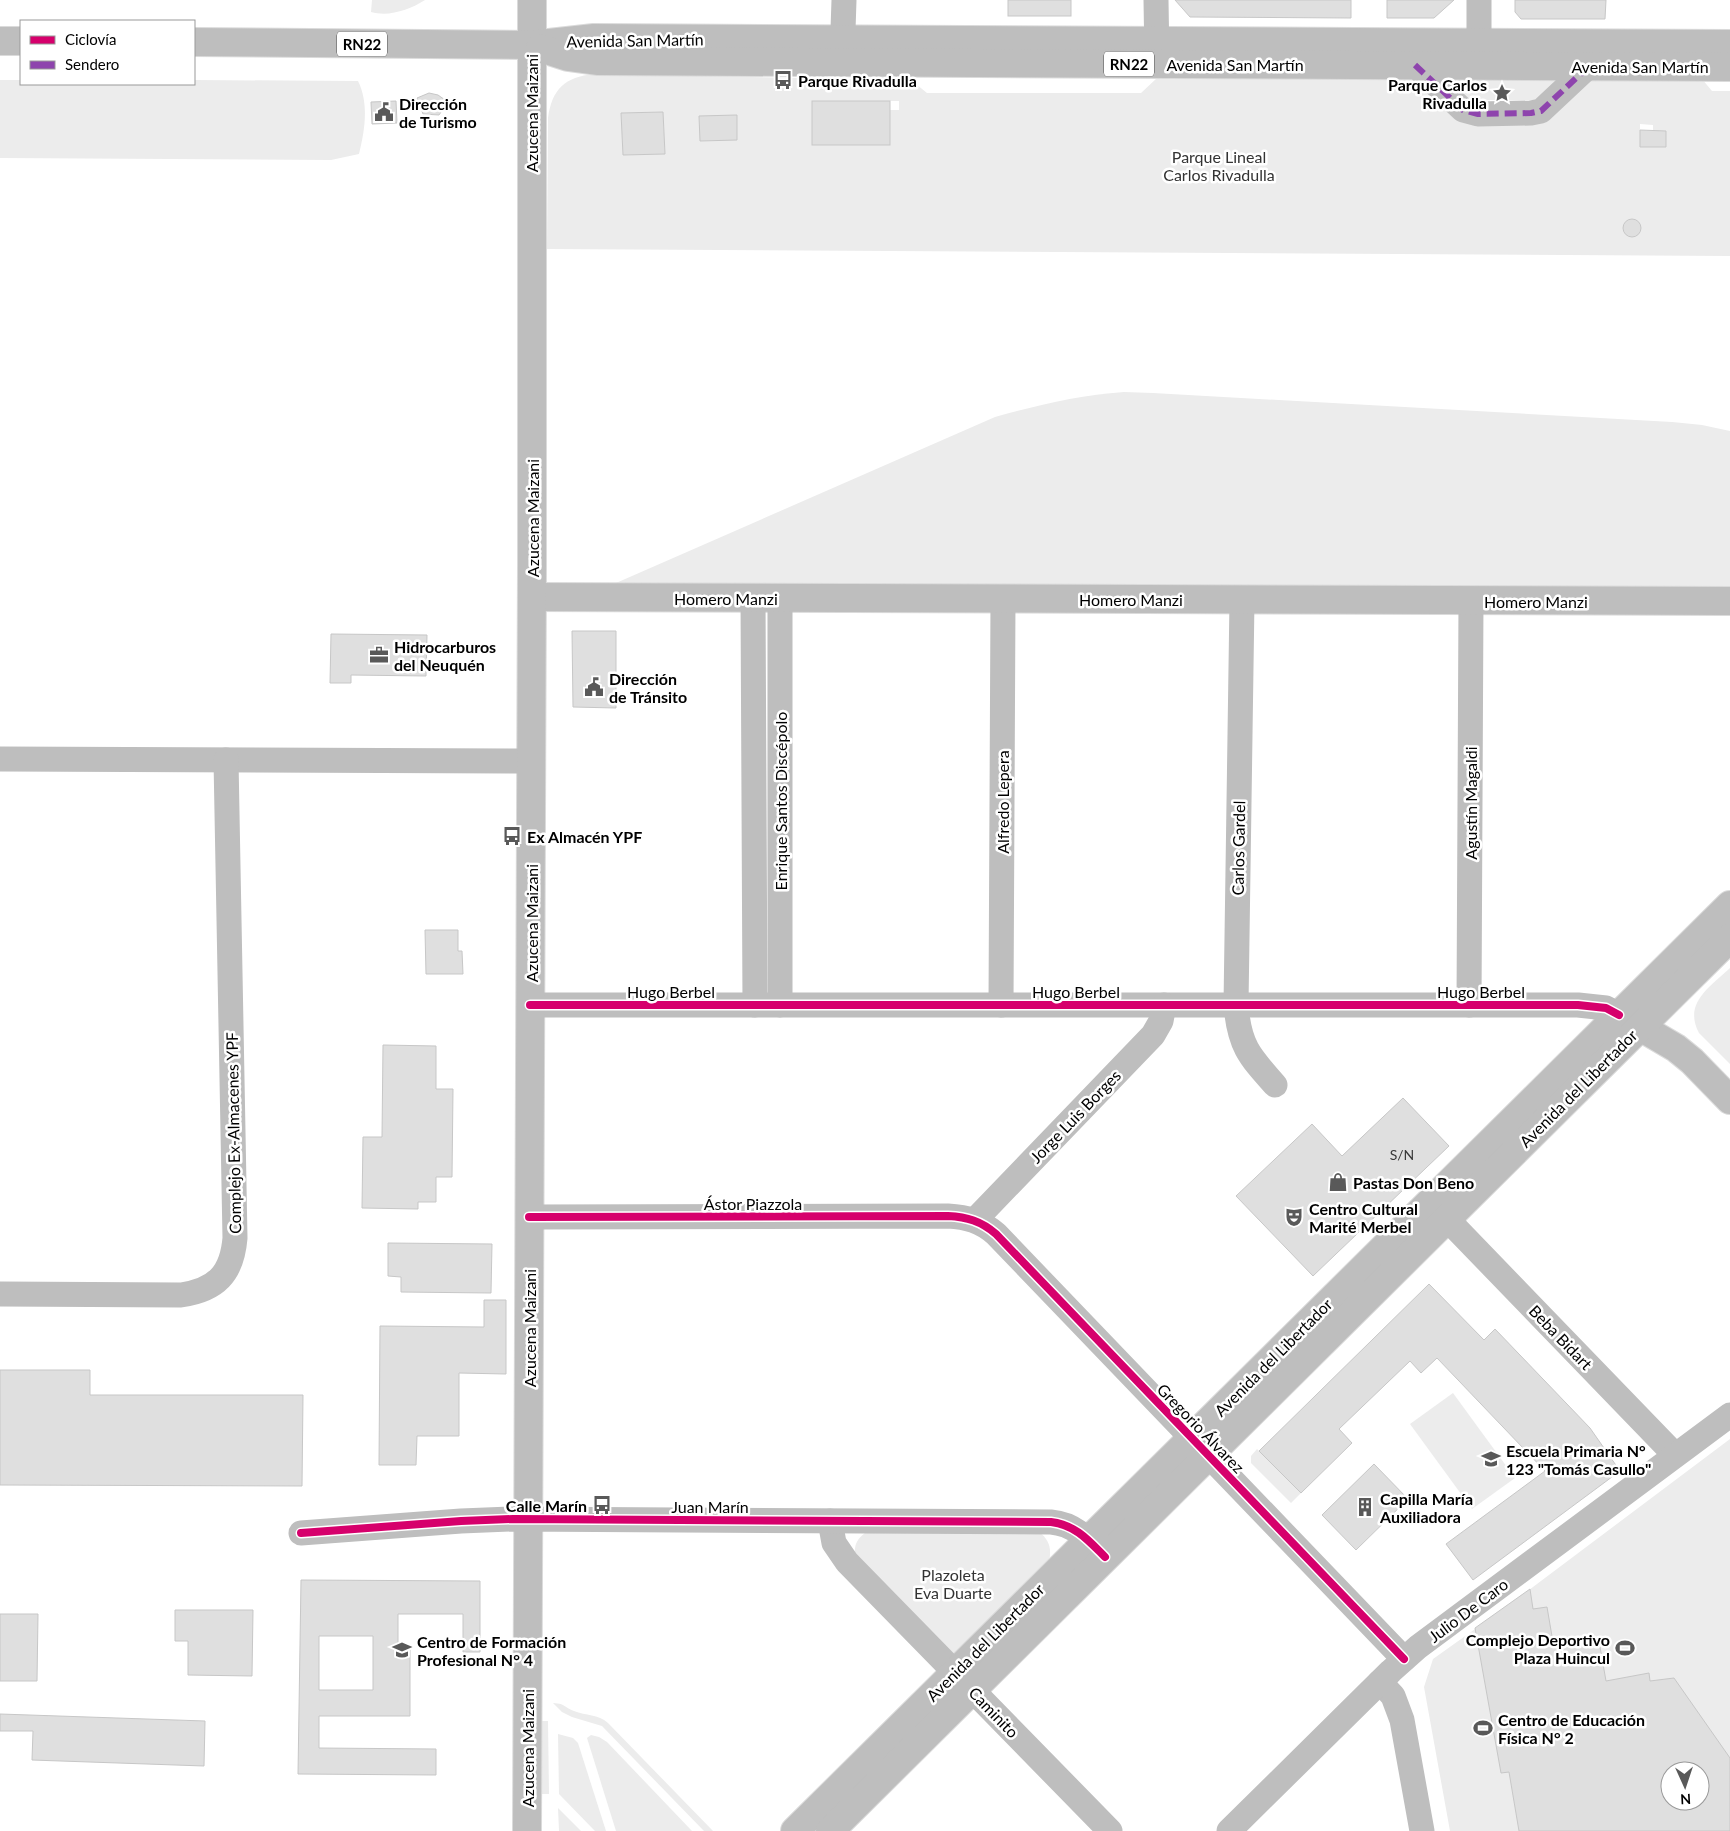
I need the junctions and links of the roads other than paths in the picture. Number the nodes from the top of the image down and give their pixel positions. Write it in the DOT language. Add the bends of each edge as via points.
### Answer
graph roads {
  1 [pos="532,0"];
  2 [pos="844,0"];
  3 [pos="1156,0"];
  4 [pos="1479,0"];
  5 [pos="0,41"];
  6 [pos="20,41"];
  7 [pos="195,42"];
  8 [pos="1730,44"];
  9 [pos="531,45"];
  10 [pos="842,51"];
  11 [pos="1156,52"];
  12 [pos="1479,54"];
  13 [pos="1415,65"];
  14 [pos="1589,66"];
  15 [pos="1730,67"];
  16 [pos="532,597"];
  17 [pos="753,598"];
  18 [pos="780,598"];
  19 [pos="1002,599"];
  20 [pos="1242,600"];
  21 [pos="1471,600"];
  22 [pos="1730,601"];
  23 [pos="0,759"];
  24 [pos="226,760"];
  25 [pos="531,761"];
  26 [pos="1730,905"];
  27 [pos="1730,938"];
  28 [pos="530,1005"];
  29 [pos="755,1005"];
  30 [pos="780,1005"];
  31 [pos="1001,1005"];
  32 [pos="1164,1005"];
  33 [pos="1236,1005"];
  34 [pos="1469,1005"];
  35 [pos="1630,1021"];
  36 [pos="1275,1085"];
  37 [pos="1730,1100"];
  38 [pos="529,1217"];
  39 [pos="1447,1219"];
  40 [pos="975,1220"];
  41 [pos="0,1294"];
  42 [pos="1730,1415"];
  43 [pos="1200,1447"];
  44 [pos="1675,1455"];
  45 [pos="528,1519"];
  46 [pos="830,1521"];
  47 [pos="302,1533"];
  48 [pos="1097,1549"];
  49 [pos="1404,1659"];
  50 [pos="963,1681"];
  51 [pos="1380,1682"];
  52 [pos="527,1831"];
  53 [pos="794,1831"];
  54 [pos="830,1831"];
  55 [pos="1110,1831"];
  56 [pos="1229,1831"];
  57 [pos="1422,1831"];
  1 -- 9 [label="main road, Azucena Maizani"];
  2 -- 10 [label="street"];
  3 -- 11 [label="street"];
  4 -- 12 [label="street"];
  5 -- 6 [label="main road"];
  7 -- 9 [label="main road, RN22"];
  8 -- 12 [label="main road, Avenida San Martín / RN22"];
  9 -- 10 [label="main road, Avenida San Martín / RN22" via="594,38"];
  9 -- 16 [label="main road, Azucena Maizani"];
  10 -- 11 [label="main road, Avenida San Martín / RN22"];
  11 -- 12 [label="main road, Avenida San Martín / RN22"];
  11 -- 13 [label="main road, Avenida San Martín / RN22"];
  12 -- 13 [label="main road, Avenida San Martín / RN22"];
  12 -- 14 [label="main road, Avenida San Martín / RN22"];
  13 -- 14 [label="street" via="1463,110 1478,114 1542,111"];
  14 -- 15 [label="main road, Avenida San Martín / RN22"];
  16 -- 17 [label="main road, Homero Manzi"];
  16 -- 25 [label="main road, Azucena Maizani"];
  17 -- 18 [label="main road, Homero Manzi"];
  17 -- 29 [label="street, Enrique Santos Discépolo"];
  18 -- 19 [label="main road, Homero Manzi"];
  18 -- 30 [label="street, Enrique Santos Discépolo"];
  19 -- 20 [label="main road, Homero Manzi"];
  19 -- 31 [label="street, Alfredo Lepera"];
  20 -- 21 [label="main road, Homero Manzi"];
  20 -- 33 [label="street, Carlos Gardel"];
  21 -- 22 [label="main road, Homero Manzi"];
  21 -- 34 [label="street, Agustín Magaldi"];
  23 -- 24 [label="street"];
  24 -- 25 [label="street"];
  24 -- 41 [label="street, Complejo Ex-Almacenes YPF" via="235,1238 229,1266 209,1287 181,1295"];
  25 -- 28 [label="main road, Azucena Maizani"];
  26 -- 35 [label="main road, Avenida del Libertador"];
  27 -- 35 [label="main road, Avenida del Libertador"];
  28 -- 29 [label="street, Hugo Berbel"];
  28 -- 38 [label="main road, Azucena Maizani"];
  29 -- 30 [label="street, Hugo Berbel"];
  30 -- 31 [label="street, Hugo Berbel"];
  31 -- 32 [label="street, Hugo Berbel"];
  32 -- 33 [label="street, Hugo Berbel"];
  32 -- 40 [label="street, Jorge Luis Borges" via="1153,1035"];
  33 -- 34 [label="street, Hugo Berbel"];
  33 -- 36 [label="street, Carlos Gardel" via="1244,1046"];
  34 -- 35 [label="street, Hugo Berbel" via="1588,1006 1606,1008"];
  35 -- 37 [label="main road" via="1685,1054"];
  35 -- 39 [label="main road, Avenida del Libertador"];
  35 -- 43 [label="main road, Avenida del Libertador"];
  38 -- 40 [label="street, Ástor Piazzola" via="948,1216"];
  38 -- 45 [label="main road, Azucena Maizani"];
  39 -- 43 [label="main road, Avenida del Libertador"];
  39 -- 44 [label="street, Beba Bidart"];
  40 -- 43 [label="street, Gregorio Álvarez" via="996,1234"];
  42 -- 44 [label="street, Julio De Caro"];
  43 -- 48 [label="main road, Avenida del Libertador"];
  43 -- 49 [label="street, Gregorio Álvarez"];
  44 -- 49 [label="street, Julio De Caro"];
  45 -- 46 [label="street, Juan Marín"];
  45 -- 47 [label="street, Juan Marín"];
  45 -- 52 [label="main road, Azucena Maizani"];
  46 -- 48 [label="street, Juan Marín" via="1052,1522 1071,1527"];
  46 -- 50 [label="street, Caminito" via="832,1536 842,1556"];
  48 -- 50 [label="main road, Avenida del Libertador"];
  49 -- 51 [label="street, Julio De Caro"];
  50 -- 53 [label="main road, Avenida del Libertador"];
  50 -- 54 [label="main road, Avenida del Libertador"];
  50 -- 55 [label="street, Caminito"];
  51 -- 56 [label="street, Julio De Caro"];
  51 -- 57 [label="street" via="1393,1696 1400,1711"];
}
